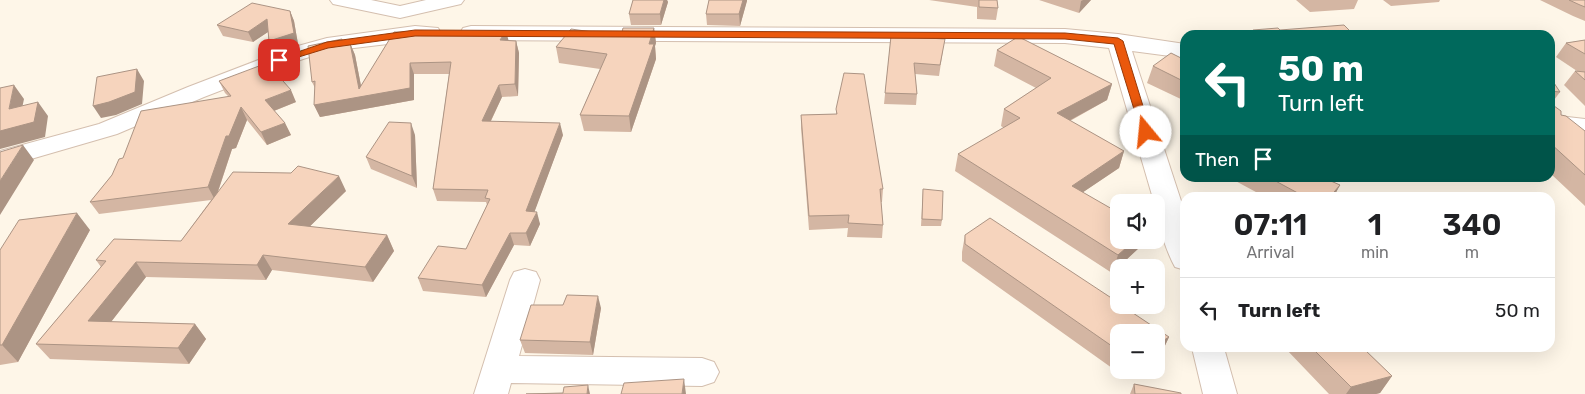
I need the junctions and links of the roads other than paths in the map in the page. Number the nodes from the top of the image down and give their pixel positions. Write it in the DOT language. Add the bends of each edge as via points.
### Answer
graph roads {
  1 [pos="340,0"];
  2 [pos="454,0"];
  3 [pos="400,12"];
  4 [pos="415,33"];
  5 [pos="1118,41"];
  6 [pos="1180,50"];
  7 [pos="1555,124"];
  8 [pos="1585,127"];
  9 [pos="0,160"];
  10 [pos="1180,243"];
  11 [pos="525,280"];
  12 [pos="1209,352"];
  13 [pos="702,372"];
  14 [pos="495,381"];
  15 [pos="1220,394"];
  1 -- 3 [label="street"];
  2 -- 3 [label="street"];
  3 -- 4 [label="street"];
  4 -- 5 [label="street" via="1065,36"];
  4 -- 9 [label="street" via="327,45 296,54 108,129"];
  5 -- 6 [label="street"];
  5 -- 10 [label="street"];
  7 -- 8 [label="street"];
  11 -- 14 [label="street"];
  12 -- 15 [label="street"];
  13 -- 14 [label="street"];
}
